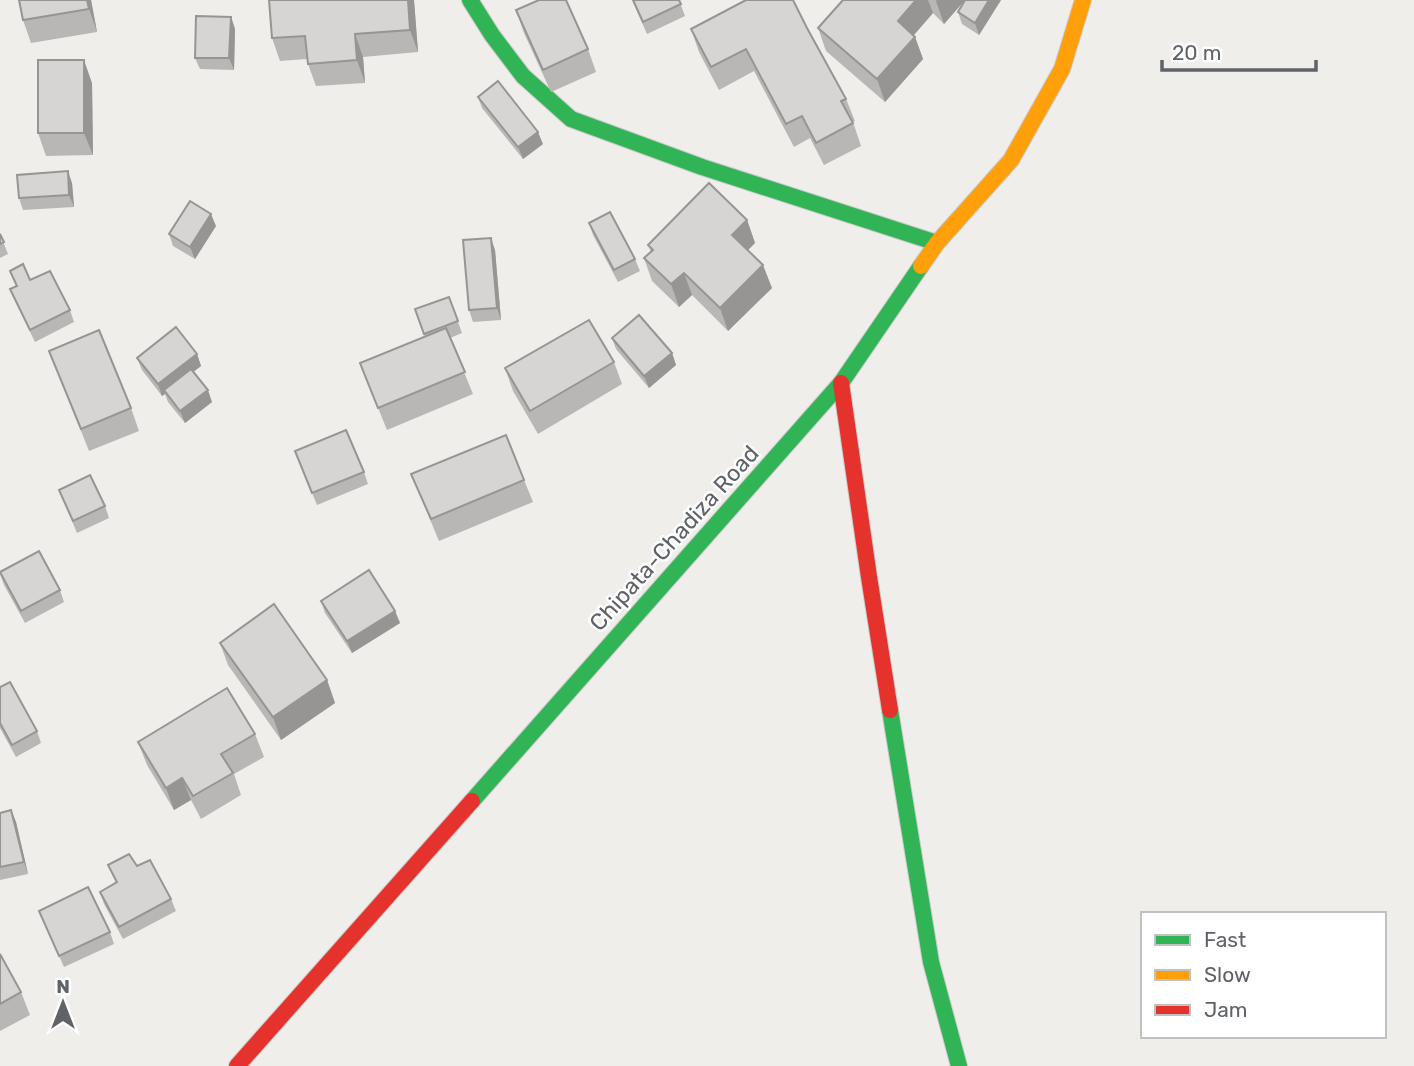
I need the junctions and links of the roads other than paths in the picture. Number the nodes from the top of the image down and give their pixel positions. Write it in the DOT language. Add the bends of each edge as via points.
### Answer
graph roads {
  1 [pos="470,0"];
  2 [pos="1083,0"];
  3 [pos="937,243"];
  4 [pos="841,383"];
  5 [pos="237,1066"];
  6 [pos="959,1066"];
  1 -- 3 [label="main road" via="523,76 571,120"];
  2 -- 3 [label="main road, Chipata-Chadiza Road" via="1062,69 1012,160"];
  3 -- 4 [label="main road, Chipata-Chadiza Road"];
  4 -- 5 [label="main road, Chipata-Chadiza Road"];
  4 -- 6 [label="main road" via="931,962"];
}
